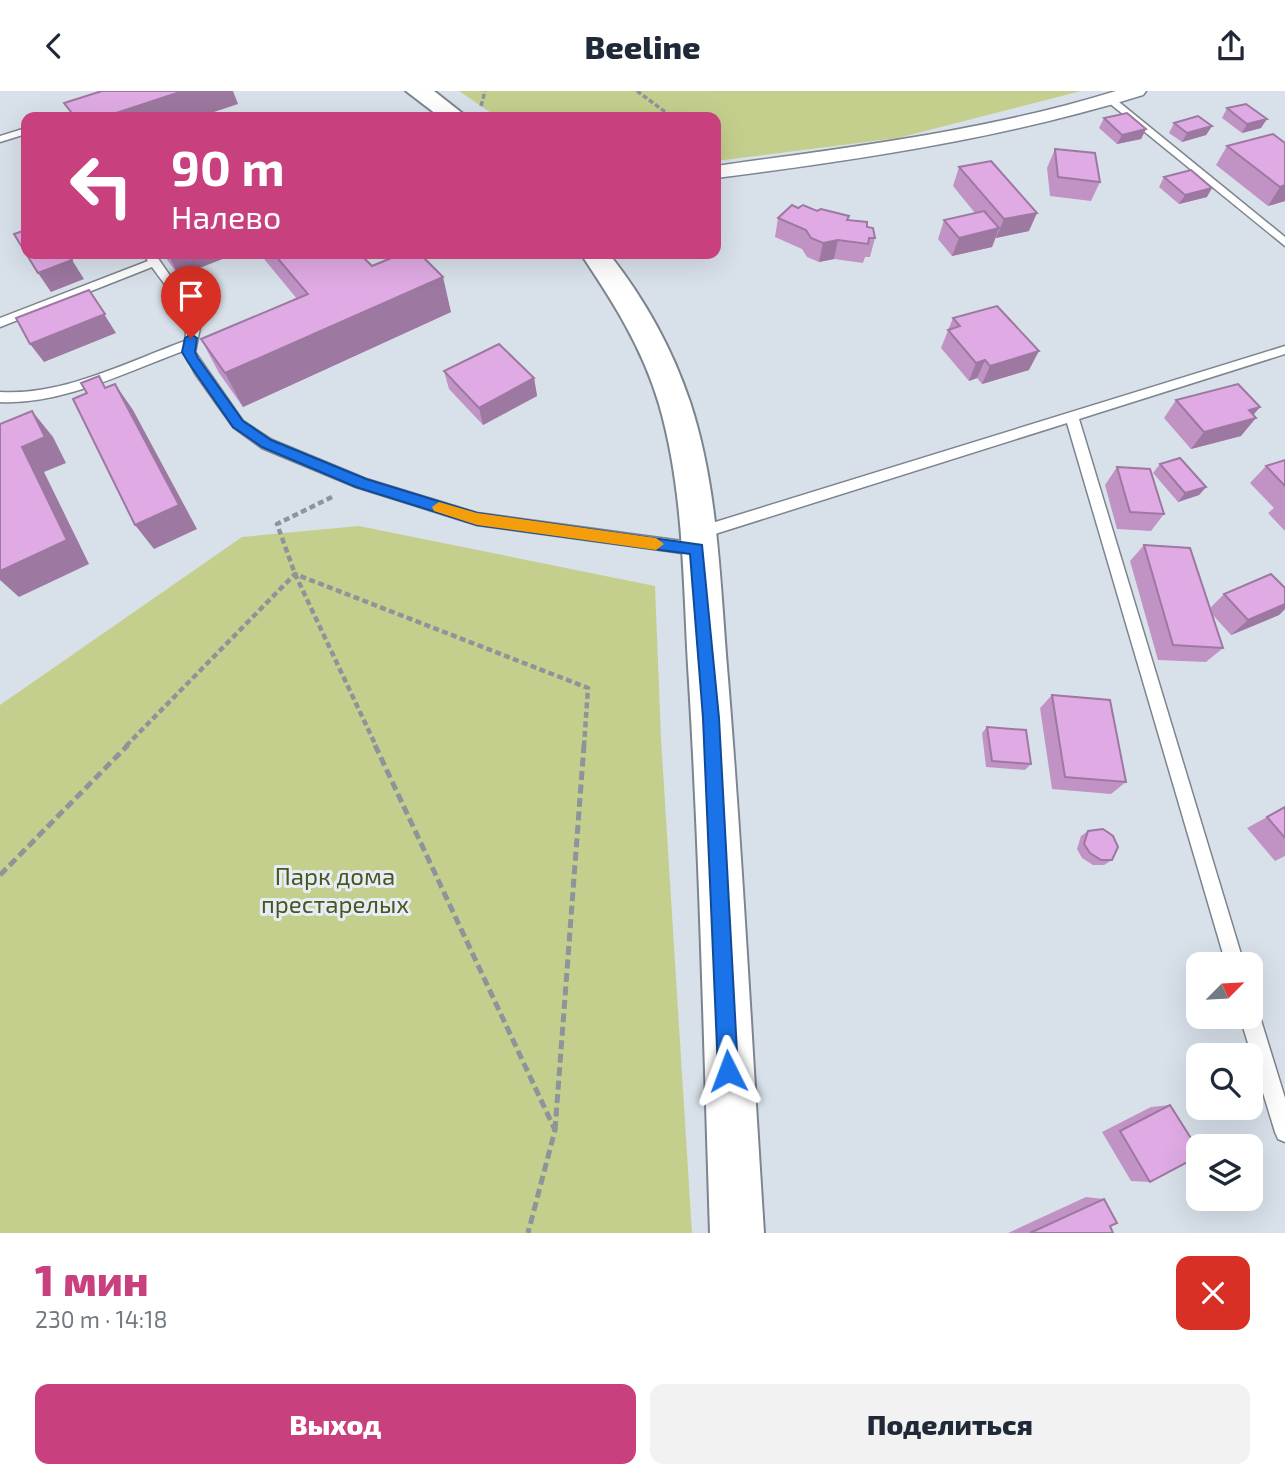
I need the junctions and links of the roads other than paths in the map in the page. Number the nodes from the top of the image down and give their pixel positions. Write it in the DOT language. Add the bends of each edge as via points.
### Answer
graph roads {
  1 [pos="418,91"];
  2 [pos="1136,91"];
  3 [pos="1111,100"];
  4 [pos="448,112"];
  5 [pos="21,133"];
  6 [pos="0,139"];
  7 [pos="721,171"];
  8 [pos="1285,243"];
  9 [pos="150,259"];
  10 [pos="153,259"];
  11 [pos="598,259"];
  12 [pos="0,323"];
  13 [pos="189,344"];
  14 [pos="1285,350"];
  15 [pos="0,397"];
  16 [pos="1072,418"];
  17 [pos="696,542"];
  18 [pos="1231,952"];
  19 [pos="1255,1029"];
  20 [pos="1285,1132"];
  21 [pos="737,1233"];
  1 -- 4 [label="main road"];
  2 -- 3 [label="street"];
  3 -- 7 [label="street" via="871,150"];
  3 -- 8 [label="lane"];
  5 -- 6 [label="lane"];
  9 -- 12 [label="lane"];
  10 -- 13 [label="lane" via="192,316"];
  11 -- 17 [label="main road" via="642,322 661,362 681,427"];
  13 -- 15 [label="lane" via="31,397"];
  13 -- 17 [label="lane" via="188,352 200,372 238,424 267,443 361,483 477,519"];
  14 -- 16 [label="lane"];
  16 -- 17 [label="lane"];
  16 -- 18 [label="lane"];
  17 -- 21 [label="main road" via="711,718"];
  19 -- 20 [label="lane"];
}
